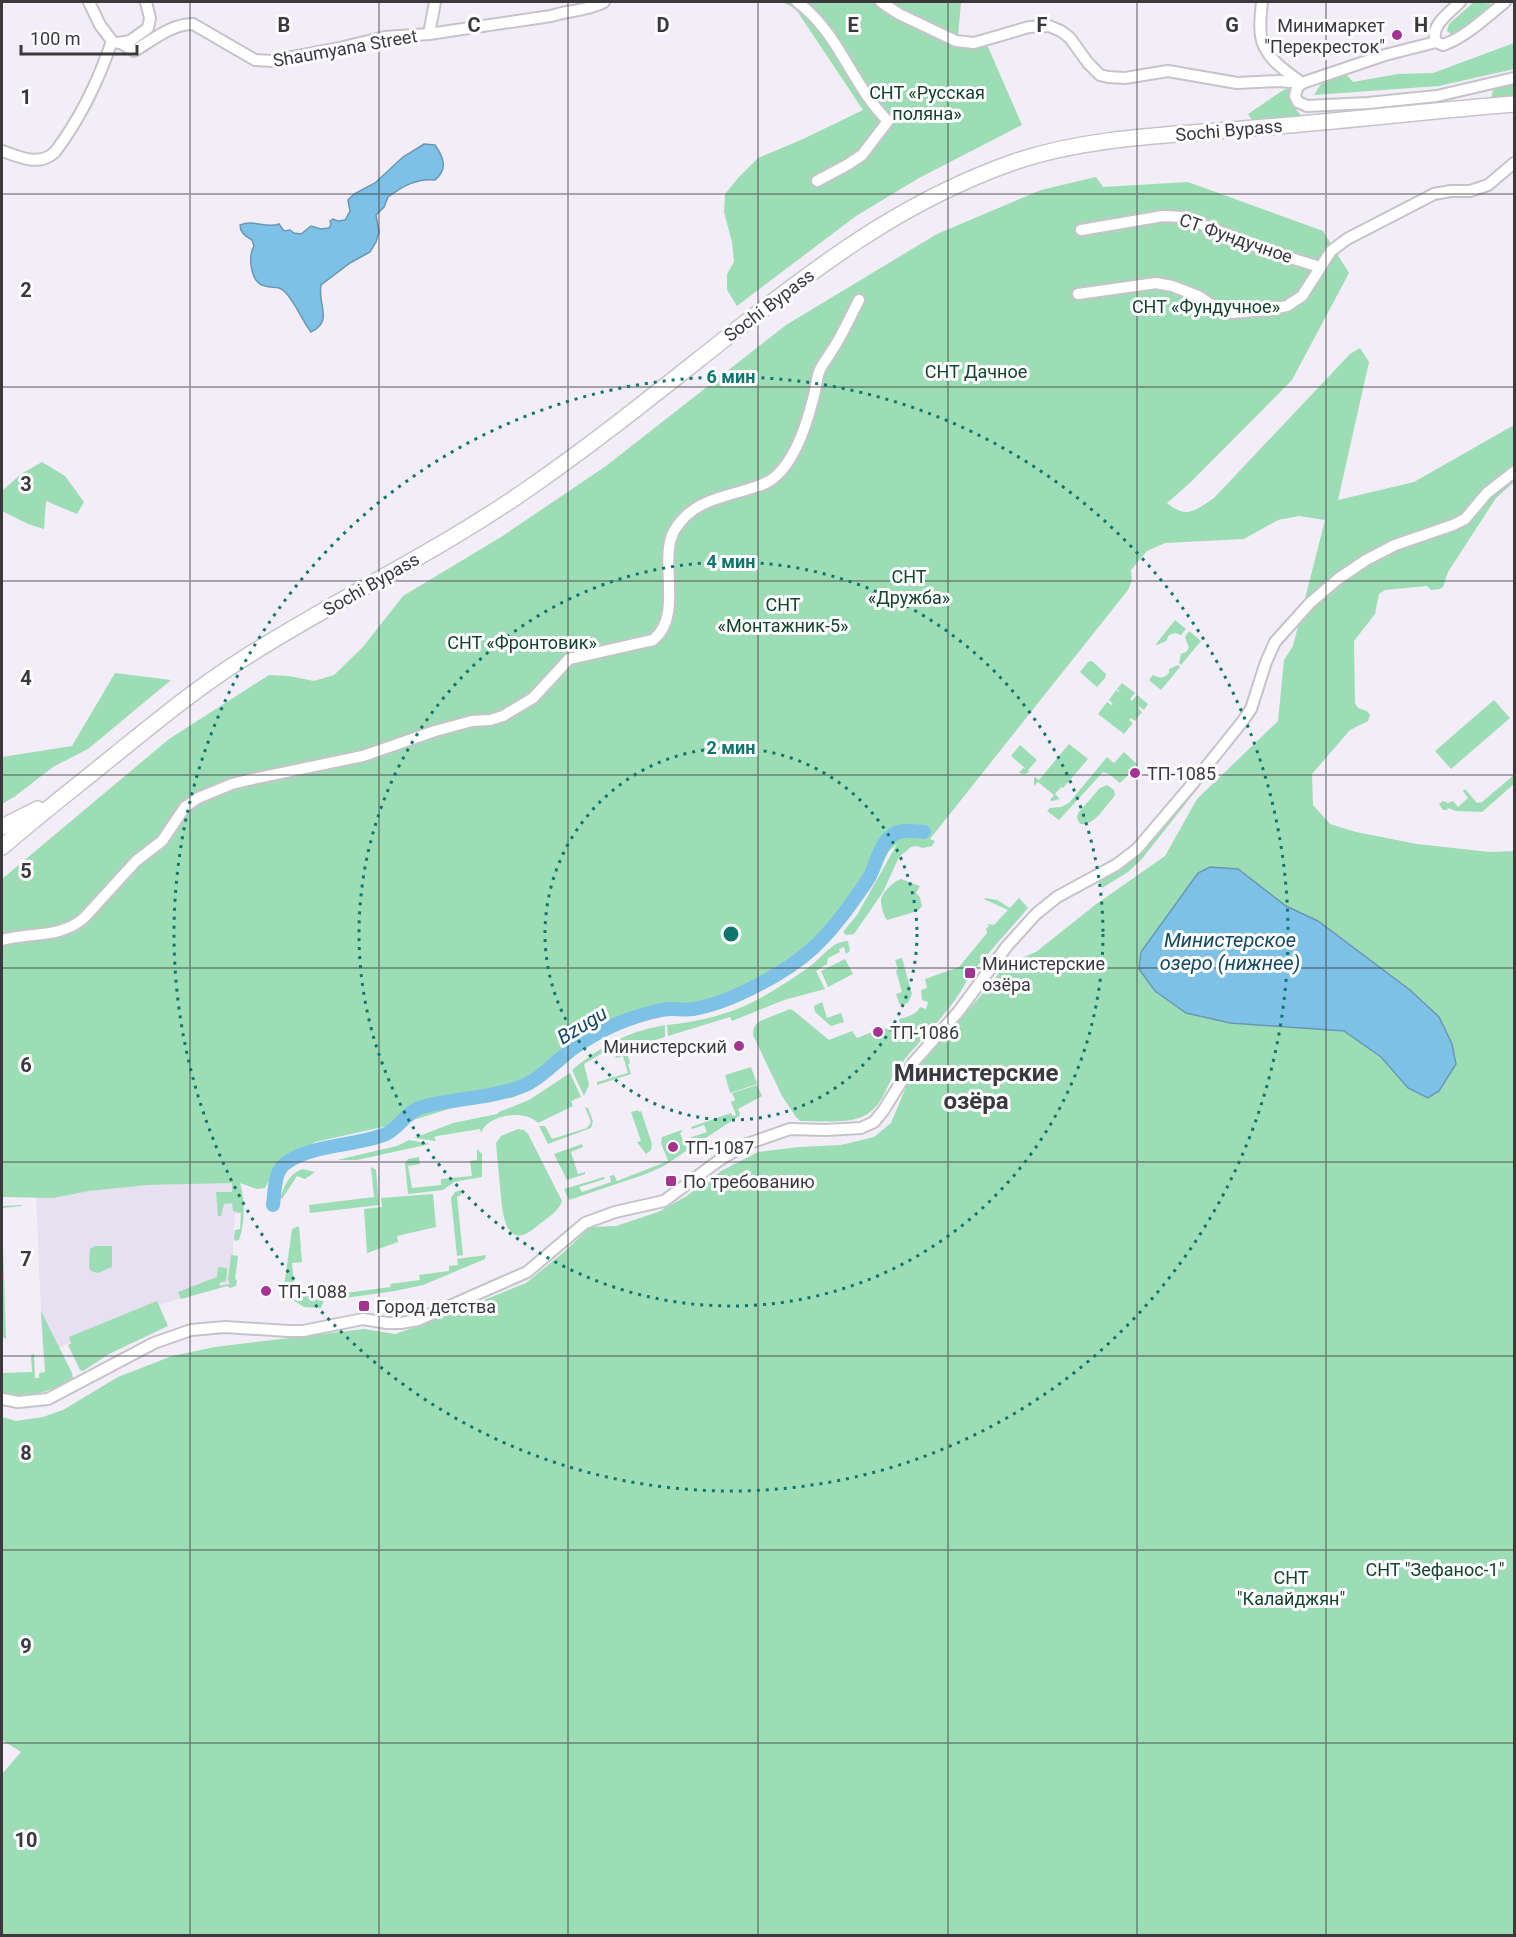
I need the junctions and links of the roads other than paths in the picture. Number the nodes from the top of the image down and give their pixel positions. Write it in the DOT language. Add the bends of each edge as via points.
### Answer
graph roads {
  1 [pos="89,2"];
  2 [pos="146,2"];
  3 [pos="435,2"];
  4 [pos="603,2"];
  5 [pos="797,2"];
  6 [pos="881,2"];
  7 [pos="1262,2"];
  8 [pos="1460,2"];
  9 [pos="1505,2"];
  10 [pos="429,34"];
  11 [pos="117,42"];
  12 [pos="1436,42"];
  13 [pos="1515,78"];
  14 [pos="1302,83"];
  15 [pos="1515,104"];
  16 [pos="2,151"];
  17 [pos="1515,163"];
  18 [pos="817,180"];
  19 [pos="1081,231"];
  20 [pos="1320,267"];
  21 [pos="1078,294"];
  22 [pos="859,300"];
  23 [pos="1515,471"];
  24 [pos="62,797"];
  25 [pos="2,827"];
  26 [pos="2,848"];
  27 [pos="2,940"];
  28 [pos="2,1399"];
  1 -- 11 [label="street" via="100,25"];
  2 -- 11 [label="street" via="148,28 130,41"];
  3 -- 10 [label="street"];
  4 -- 10 [label="street, Shaumyana Street" via="551,16"];
  5 -- 18 [label="street" via="824,28 870,102 888,121 862,155"];
  6 -- 14 [label="street" via="956,41 974,43 1029,27 1050,26 1070,38 1088,63 1108,77 1168,71 1237,82"];
  7 -- 14 [label="street" via="1262,42 1270,57"];
  8 -- 12 [label="street" via="1434,30"];
  9 -- 12 [label="street" via="1462,36 1443,45"];
  10 -- 11 [label="street, Shaumyana Street" via="385,37 272,61 255,60 193,24 173,27 134,51"];
  11 -- 16 [label="street" via="88,98 50,157 34,161"];
  12 -- 14 [label="street"];
  13 -- 14 [label="street" via="1437,96 1316,106 1302,105 1296,99 1295,93"];
  15 -- 24 [label="highway, Sochi Bypass" via="1127,138 1018,160 924,200 800,280 546,476 484,518 240,661"];
  17 -- 20 [label="street" via="1488,185 1434,194 1347,239 1331,251"];
  19 -- 20 [label="street, СТ Фундучное" via="1163,216 1185,217 1264,250"];
  20 -- 21 [label="street" via="1295,302 1246,313 1231,314 1198,296 1156,283"];
  22 -- 27 [label="street" via="819,373 805,424 790,459 767,483 704,502 674,531 668,559 670,596 662,631 653,640 569,659 532,698 504,716 435,731 363,756 232,784 198,798 185,807 162,841 136,861 76,925 59,932"];
  23 -- 28 [label="street" via="1487,493 1465,519 1366,560 1310,603 1275,642 1251,708 1194,783 1137,849 1057,897 1017,933 959,1011 913,1063 874,1122 861,1128 790,1129 747,1144 664,1201 585,1222 527,1272 418,1320 387,1323 363,1319 303,1331 225,1327 191,1330 154,1343 48,1399"];
  24 -- 25 [label="highway"];
  24 -- 26 [label="highway"];
}
